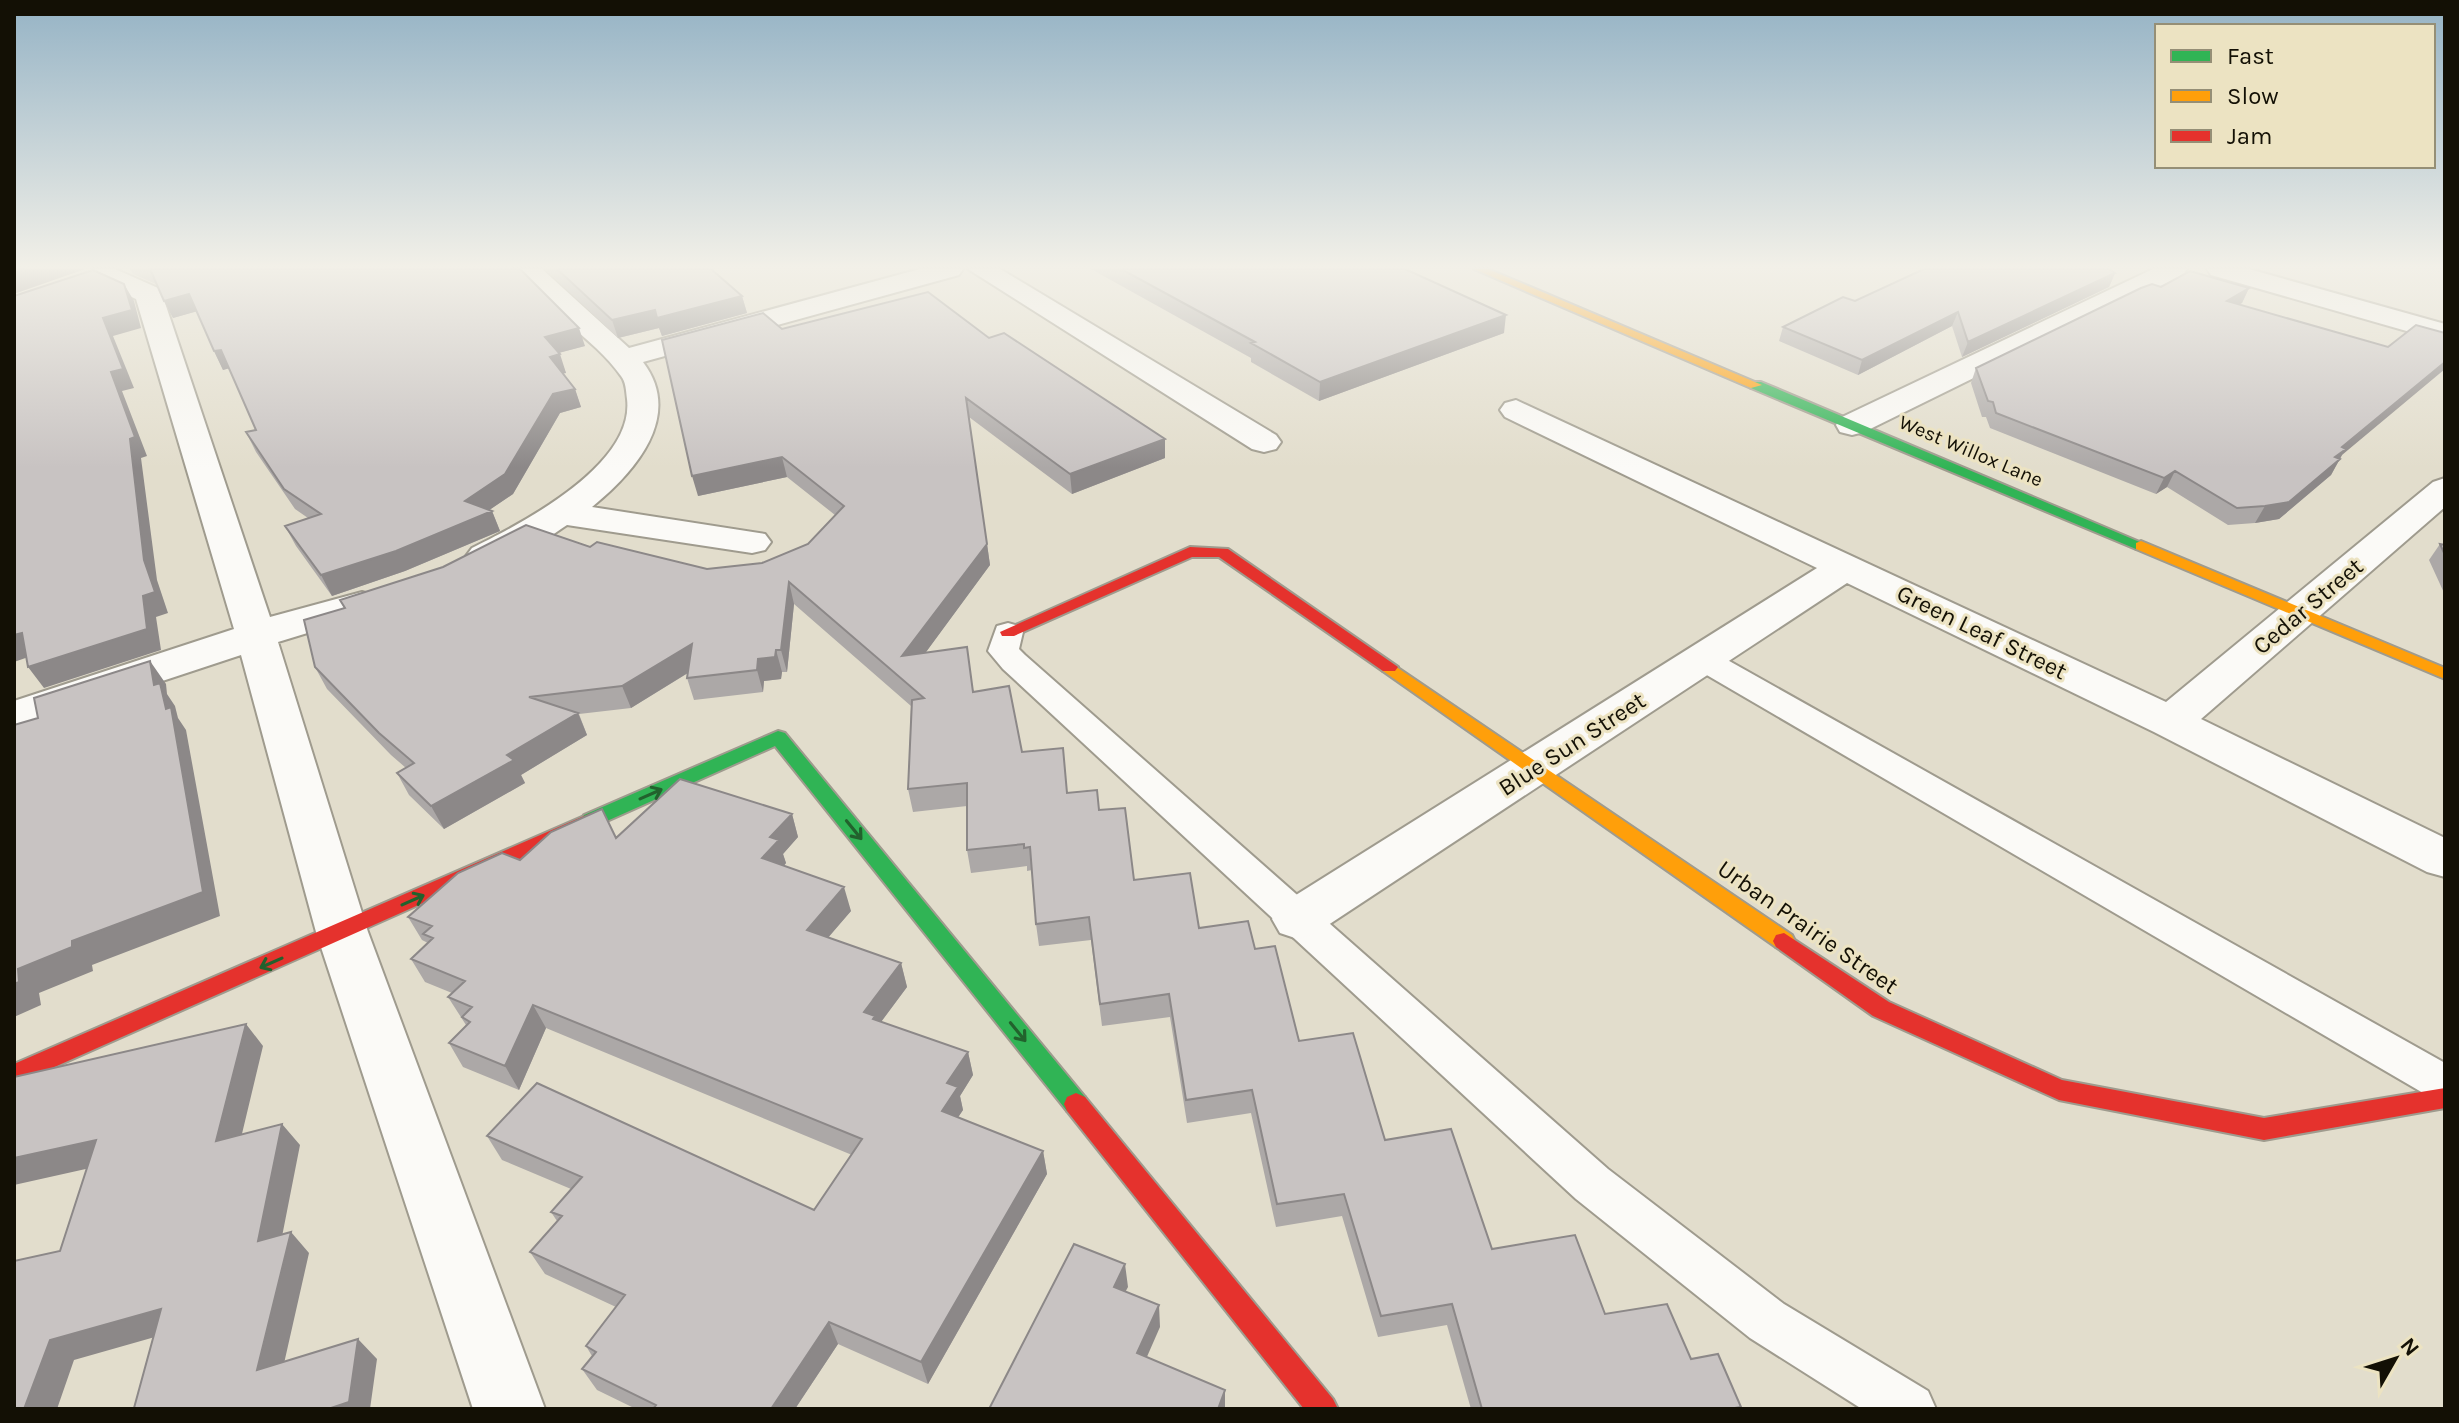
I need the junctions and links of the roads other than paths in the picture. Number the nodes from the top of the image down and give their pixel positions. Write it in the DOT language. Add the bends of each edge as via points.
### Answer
graph roads {
  1 [pos="161,335"];
  2 [pos="596,335"];
  3 [pos="707,335"];
  4 [pos="1090,335"];
  5 [pos="1638,335"];
  6 [pos="2037,335"];
  7 [pos="621,359"];
  8 [pos="1516,410"];
  9 [pos="1852,425"];
  10 [pos="1264,442"];
  11 [pos="2445,489"];
  12 [pos="561,513"];
  13 [pos="752,542"];
  14 [pos="1845,567"];
  15 [pos="451,572"];
  16 [pos="397,592"];
  17 [pos="2301,614"];
  18 [pos="1008,632"];
  19 [pos="256,636"];
  20 [pos="1704,660"];
  21 [pos="2445,674"];
  22 [pos="14,716"];
  23 [pos="2170,722"];
  24 [pos="1536,767"];
  25 [pos="2445,859"];
  26 [pos="1298,919"];
  27 [pos="342,932"];
  28 [pos="14,1075"];
  29 [pos="2445,1084"];
  30 [pos="2445,1098"];
  31 [pos="509,1409"];
  32 [pos="1323,1409"];
  33 [pos="1910,1409"];
  1 -- 19 [label="street"];
  2 -- 7 [label="street"];
  3 -- 7 [label="street"];
  4 -- 10 [label="street"];
  5 -- 9 [label="street, West Willox Lane"];
  6 -- 9 [label="street"];
  7 -- 12 [label="street" via="640,380 645,401 641,425 628,451 601,482"];
  8 -- 14 [label="street, Green Leaf Street"];
  9 -- 17 [label="street, West Willox Lane"];
  11 -- 17 [label="street, Cedar Street"];
  12 -- 13 [label="street"];
  12 -- 15 [label="street"];
  14 -- 20 [label="street, Blue Sun Street"];
  14 -- 23 [label="street, Green Leaf Street"];
  16 -- 19 [label="street"];
  17 -- 21 [label="street, West Willox Lane"];
  17 -- 23 [label="street, Cedar Street"];
  18 -- 24 [label="street, Urban Prairie Street" via="1190,552 1223,552"];
  18 -- 26 [label="lane" via="1003,651"];
  19 -- 22 [label="street"];
  19 -- 27 [label="street"];
  20 -- 24 [label="street, Blue Sun Street"];
  20 -- 29 [label="lane"];
  23 -- 25 [label="street, Green Leaf Street"];
  24 -- 26 [label="street, Blue Sun Street"];
  24 -- 30 [label="street, Urban Prairie Street" via="1881,1009 2059,1090 2264,1129"];
  26 -- 33 [label="lane" via="1592,1184 1767,1321"];
  27 -- 28 [label="street, one-way"];
  27 -- 31 [label="street"];
  27 -- 32 [label="street, one-way" via="778,737"];
}
